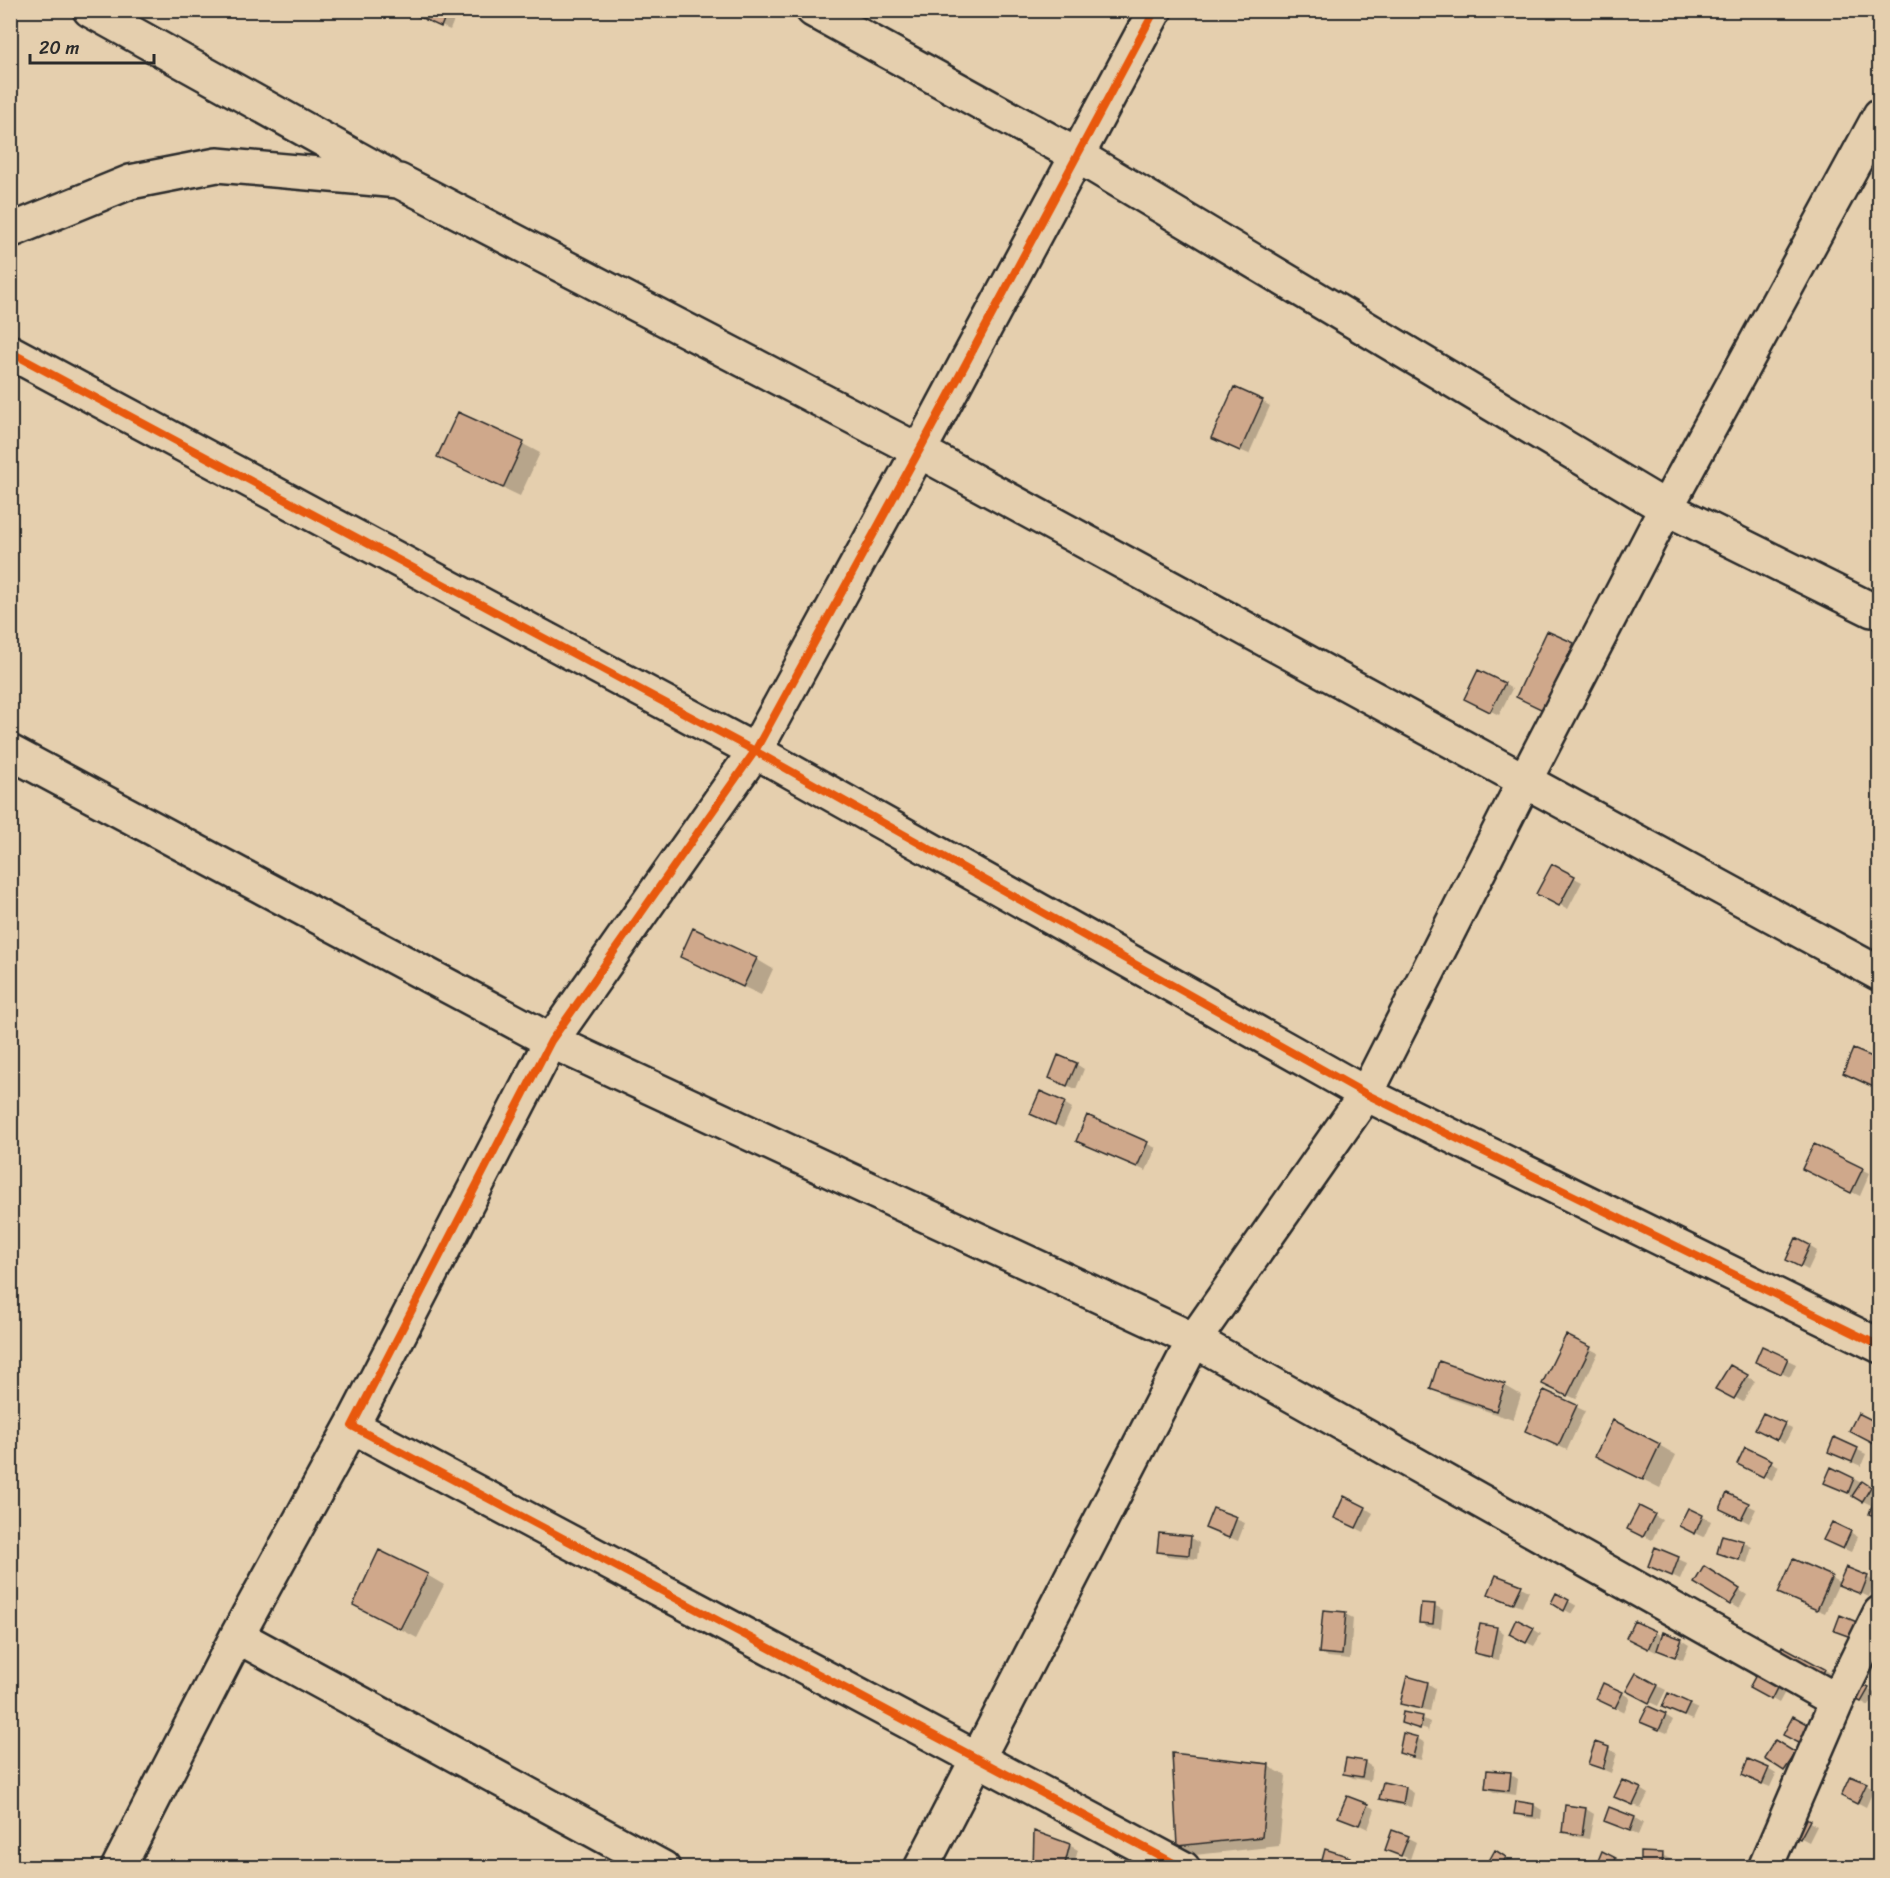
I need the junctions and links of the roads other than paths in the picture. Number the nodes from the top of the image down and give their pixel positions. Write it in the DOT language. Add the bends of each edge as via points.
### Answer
graph roads {
  1 [pos="90,10"];
  2 [pos="813,10"];
  3 [pos="1155,10"];
  4 [pos="1880,115"];
  5 [pos="1078,156"];
  6 [pos="399,181"];
  7 [pos="10,231"];
  8 [pos="10,352"];
  9 [pos="920,451"];
  10 [pos="1666,508"];
  11 [pos="1880,611"];
  12 [pos="755,751"];
  13 [pos="10,752"];
  14 [pos="1525,780"];
  15 [pos="1880,974"];
  16 [pos="551,1041"];
  17 [pos="1366,1094"];
  18 [pos="1194,1340"];
  19 [pos="1880,1346"];
  20 [pos="352,1426"];
  21 [pos="1880,1613"];
  22 [pos="237,1636"];
  23 [pos="1837,1701"];
  24 [pos="977,1758"];
  25 [pos="118,1868"];
  26 [pos="663,1868"];
  27 [pos="921,1868"];
  28 [pos="1183,1868"];
  29 [pos="1765,1868"];
  1 -- 6 [label="street"];
  2 -- 5 [label="street"];
  3 -- 5 [label="street"];
  4 -- 10 [label="street"];
  5 -- 9 [label="street"];
  5 -- 10 [label="street"];
  6 -- 7 [label="street" via="217,165 130,182"];
  6 -- 9 [label="street"];
  8 -- 12 [label="street"];
  9 -- 12 [label="street"];
  9 -- 14 [label="street"];
  10 -- 11 [label="street"];
  10 -- 14 [label="street"];
  12 -- 16 [label="street"];
  12 -- 17 [label="street"];
  13 -- 16 [label="street"];
  14 -- 15 [label="street"];
  14 -- 17 [label="street"];
  16 -- 18 [label="street"];
  16 -- 20 [label="street"];
  17 -- 18 [label="street"];
  17 -- 19 [label="street"];
  18 -- 23 [label="street"];
  18 -- 24 [label="street"];
  20 -- 22 [label="street"];
  20 -- 24 [label="street"];
  21 -- 23 [label="street"];
  22 -- 25 [label="street"];
  22 -- 26 [label="street"];
  23 -- 29 [label="street"];
  24 -- 27 [label="street"];
  24 -- 28 [label="street"];
}
